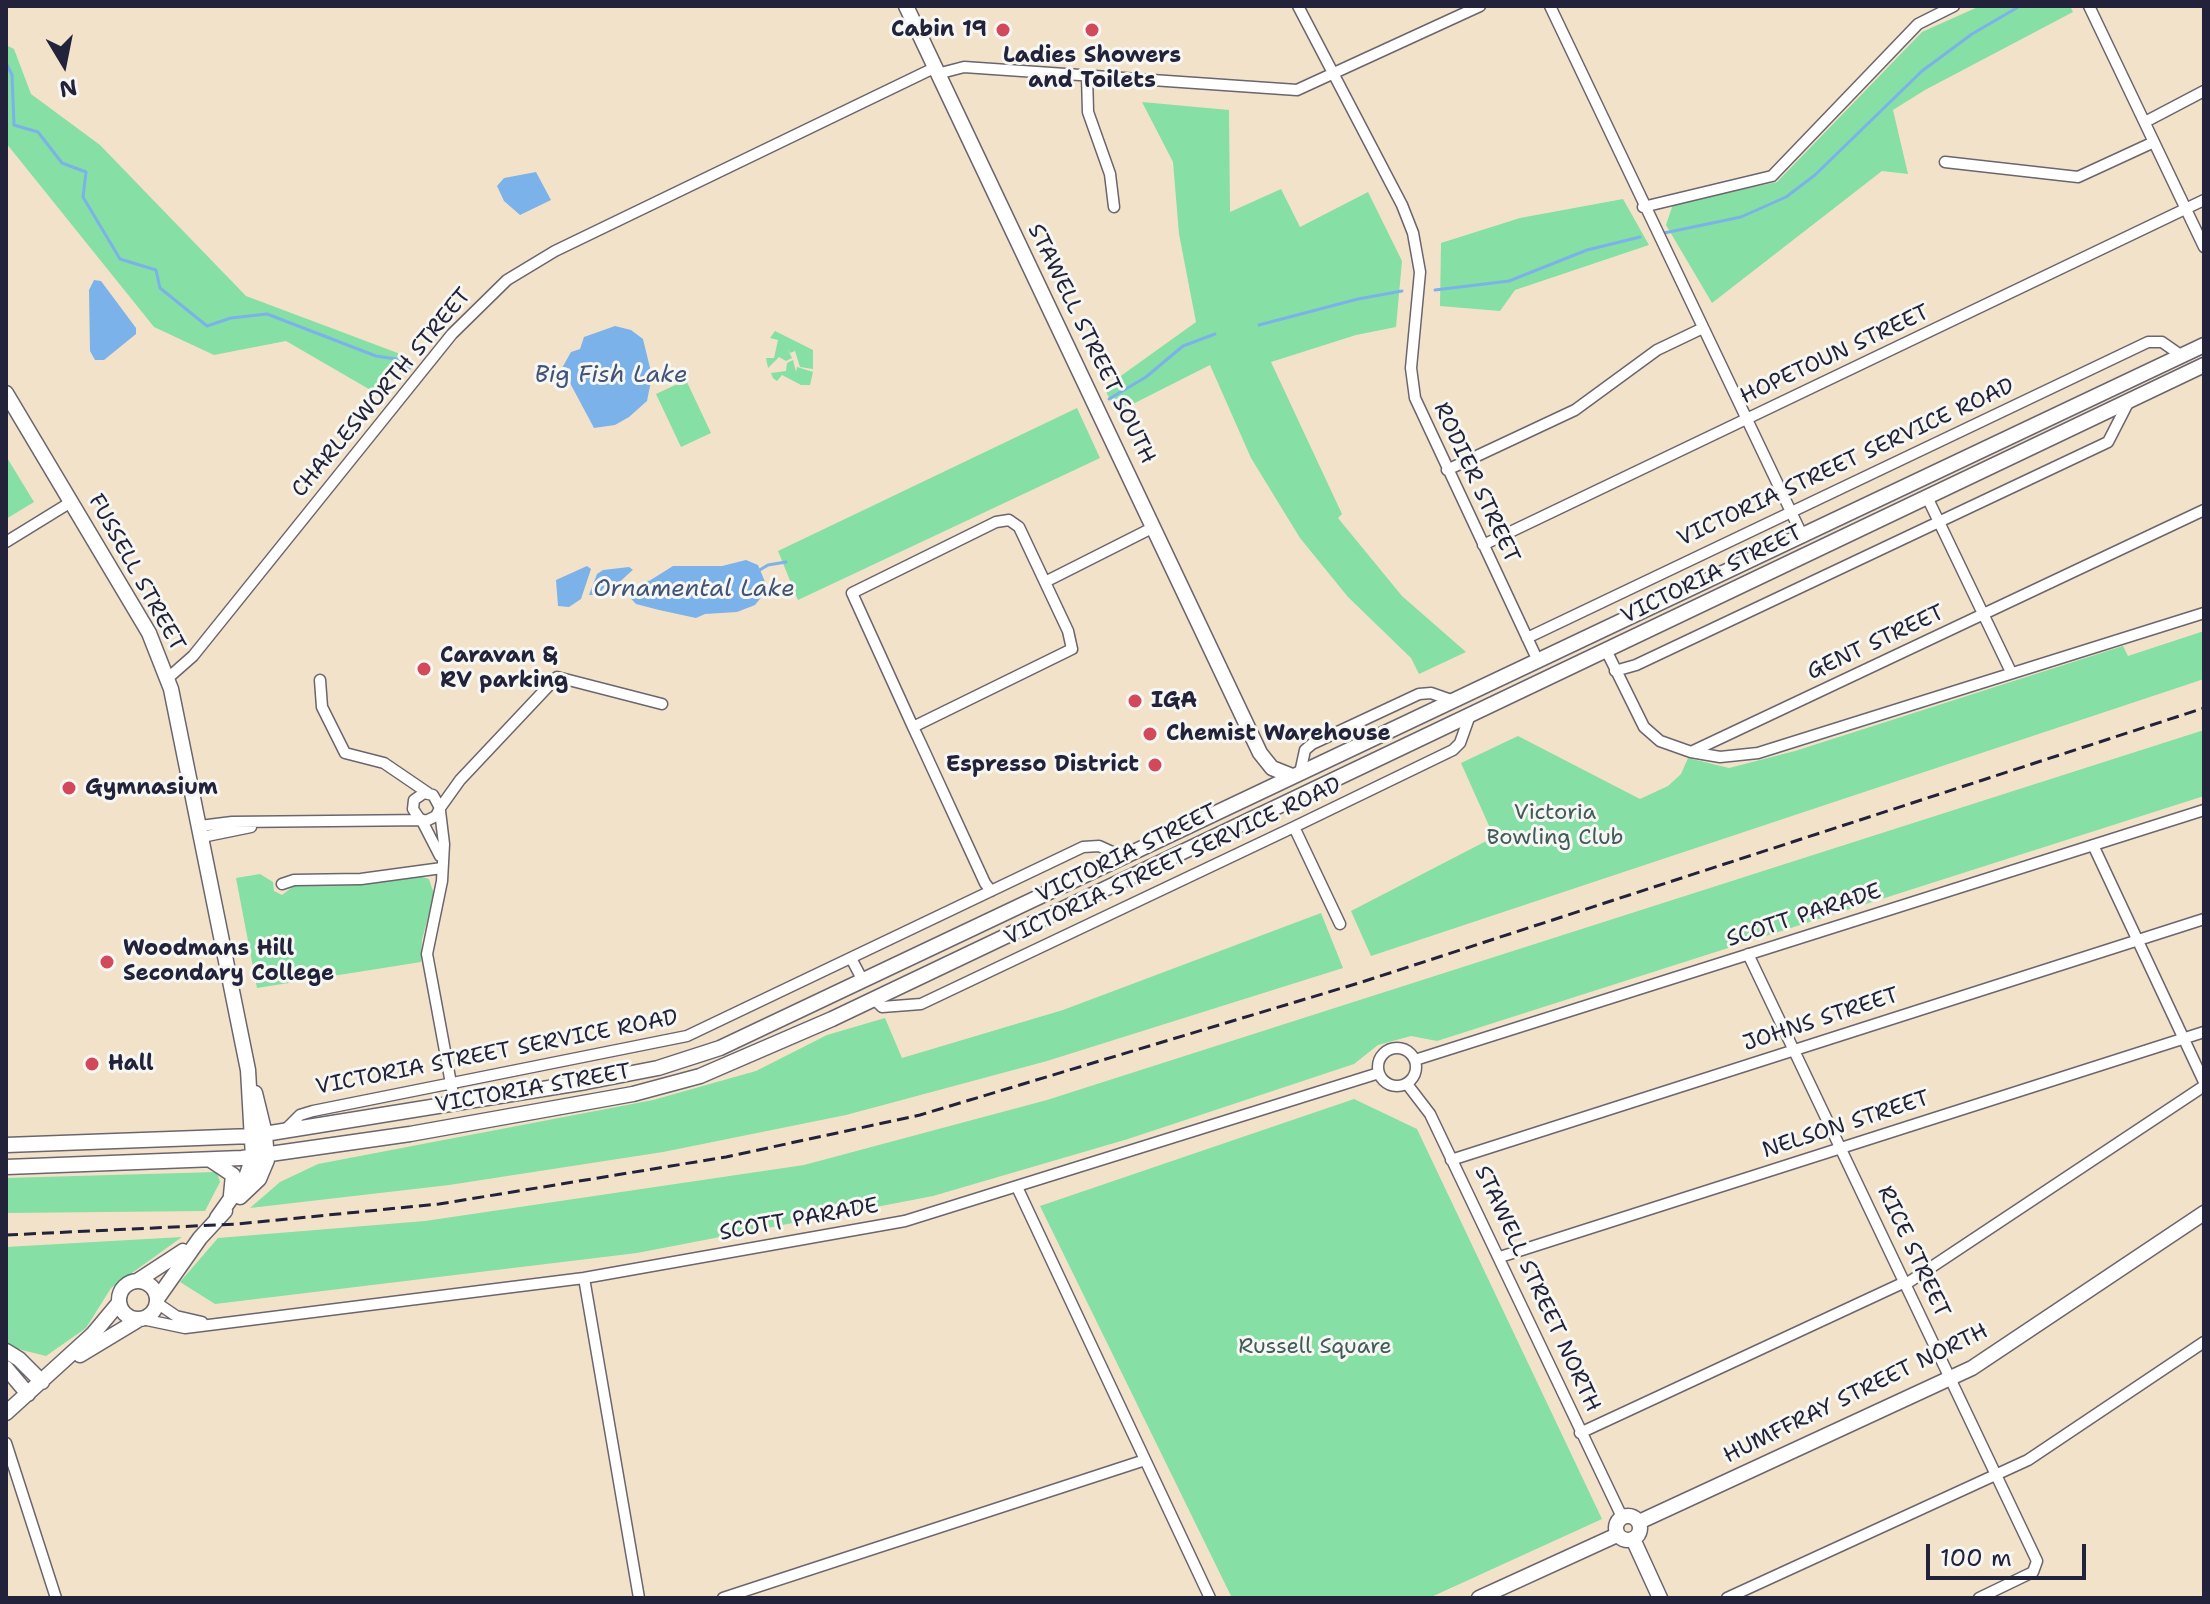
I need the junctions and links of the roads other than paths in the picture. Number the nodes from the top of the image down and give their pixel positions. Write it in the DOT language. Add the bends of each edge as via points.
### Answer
graph roads {
  1 [pos="906,6"];
  2 [pos="1298,6"];
  3 [pos="1480,6"];
  4 [pos="1550,6"];
  5 [pos="1954,6"];
  6 [pos="2089,6"];
  7 [pos="935,71"];
  8 [pos="1087,75"];
  9 [pos="1335,75"];
  10 [pos="2204,91"];
  11 [pos="2145,122"];
  12 [pos="2154,142"];
  13 [pos="1945,162"];
  14 [pos="2204,200"];
  15 [pos="1114,207"];
  16 [pos="1643,207"];
  17 [pos="2186,209"];
  18 [pos="2204,247"];
  19 [pos="1703,328"];
  20 [pos="2204,345"];
  21 [pos="2182,356"];
  22 [pos="2204,365"];
  23 [pos="6,393"];
  24 [pos="2129,401"];
  25 [pos="1747,419"];
  26 [pos="1447,470"];
  27 [pos="1927,497"];
  28 [pos="71,502"];
  29 [pos="2204,510"];
  30 [pos="1791,511"];
  31 [pos="1939,520"];
  32 [pos="1154,527"];
  33 [pos="1803,537"];
  34 [pos="6,542"];
  35 [pos="1483,545"];
  36 [pos="1045,582"];
  37 [pos="2204,613"];
  38 [pos="1983,614"];
  39 [pos="1527,638"];
  40 [pos="1606,650"];
  41 [pos="1538,661"];
  42 [pos="1615,671"];
  43 [pos="2011,672"];
  44 [pos="168,678"];
  45 [pos="1545,678"];
  46 [pos="320,680"];
  47 [pos="1455,700"];
  48 [pos="1236,702"];
  49 [pos="662,704"];
  50 [pos="1470,715"];
  51 [pos="913,727"];
  52 [pos="1691,752"];
  53 [pos="1296,774"];
  54 [pos="402,777"];
  55 [pos="460,780"];
  56 [pos="1270,787"];
  57 [pos="429,793"];
  58 [pos="1295,798"];
  59 [pos="413,803"];
  60 [pos="440,809"];
  61 [pos="2204,810"];
  62 [pos="420,818"];
  63 [pos="386,820"];
  64 [pos="1294,827"];
  65 [pos="201,832"];
  66 [pos="2093,845"];
  67 [pos="1121,856"];
  68 [pos="442,865"];
  69 [pos="282,884"];
  70 [pos="991,891"];
  71 [pos="2204,919"];
  72 [pos="1340,924"];
  73 [pos="2139,941"];
  74 [pos="1748,954"];
  75 [pos="852,960"];
  76 [pos="863,981"];
  77 [pos="874,999"];
  78 [pos="2204,1032"];
  79 [pos="2184,1038"];
  80 [pos="1795,1049"];
  81 [pos="1415,1060"];
  82 [pos="1379,1073"];
  83 [pos="451,1084"];
  84 [pos="1407,1084"];
  85 [pos="2204,1084"];
  86 [pos="455,1105"];
  87 [pos="284,1131"];
  88 [pos="410,1134"];
  89 [pos="259,1135"];
  90 [pos="6,1145"];
  91 [pos="1842,1147"];
  92 [pos="260,1156"];
  93 [pos="1451,1160"];
  94 [pos="209,1161"];
  95 [pos="6,1167"];
  96 [pos="252,1187"];
  97 [pos="1017,1187"];
  98 [pos="230,1199"];
  99 [pos="2204,1213"];
  100 [pos="217,1218"];
  101 [pos="200,1238"];
  102 [pos="1500,1257"];
  103 [pos="584,1278"];
  104 [pos="137,1281"];
  105 [pos="1906,1283"];
  106 [pos="157,1301"];
  107 [pos="118,1304"];
  108 [pos="140,1320"];
  109 [pos="208,1323"];
  110 [pos="2204,1342"];
  111 [pos="6,1351"];
  112 [pos="6,1368"];
  113 [pos="48,1377"];
  114 [pos="1951,1378"];
  115 [pos="28,1394"];
  116 [pos="6,1413"];
  117 [pos="1580,1433"];
  118 [pos="6,1443"];
  119 [pos="1145,1460"];
  120 [pos="1997,1474"];
  121 [pos="1622,1517"];
  122 [pos="1639,1522"];
  123 [pos="1617,1535"];
  124 [pos="1633,1539"];
  125 [pos="56,1598"];
  126 [pos="639,1598"];
  127 [pos="723,1598"];
  128 [pos="1210,1598"];
  129 [pos="1479,1598"];
  130 [pos="1660,1598"];
  131 [pos="1727,1598"];
  132 [pos="1979,1598"];
  1 -- 7 [label="main road, STAWELL STREET SOUTH"];
  2 -- 9 [label="street, RODIER STREET"];
  3 -- 9 [label="street, CHARLESWORTH STREET"];
  4 -- 16 [label="street"];
  5 -- 16 [label="street" via="1918,24 1772,176"];
  6 -- 11 [label="street"];
  7 -- 8 [label="street, CHARLESWORTH STREET" via="964,67"];
  7 -- 32 [label="main road, STAWELL STREET SOUTH"];
  7 -- 44 [label="street, CHARLESWORTH STREET" via="567,245 507,280 452,334 193,656"];
  8 -- 9 [label="street, CHARLESWORTH STREET" via="1283,91"];
  8 -- 15 [label="street" via="1090,121 1110,174"];
  9 -- 26 [label="street, RODIER STREET" via="1402,205 1416,244 1420,277 1412,385"];
  10 -- 11 [label="street"];
  11 -- 12 [label="street"];
  12 -- 13 [label="street" via="2078,177"];
  12 -- 17 [label="street"];
  14 -- 17 [label="street, HOPETOUN STREET"];
  16 -- 19 [label="street"];
  17 -- 18 [label="street"];
  17 -- 25 [label="street, HOPETOUN STREET"];
  19 -- 25 [label="street"];
  19 -- 26 [label="street" via="1657,350 1575,410"];
  20 -- 21 [label="main road, VICTORIA STREET"];
  21 -- 30 [label="street, VICTORIA STREET SERVICE ROAD" via="2162,342 2148,342"];
  21 -- 33 [label="main road, VICTORIA STREET"];
  22 -- 24 [label="main road, VICTORIA STREET"];
  23 -- 28 [label="main road, FUSSELL STREET"];
  24 -- 27 [label="main road, VICTORIA STREET"];
  24 -- 31 [label="street" via="2108,442"];
  25 -- 30 [label="street"];
  25 -- 35 [label="street, HOPETOUN STREET"];
  26 -- 35 [label="street, RODIER STREET"];
  27 -- 31 [label="street"];
  27 -- 40 [label="main road, VICTORIA STREET"];
  28 -- 34 [label="street"];
  28 -- 44 [label="main road, FUSSELL STREET" via="149,633"];
  29 -- 38 [label="street, GENT STREET"];
  30 -- 33 [label="street"];
  30 -- 39 [label="street, VICTORIA STREET SERVICE ROAD"];
  31 -- 38 [label="street"];
  31 -- 42 [label="street"];
  32 -- 36 [label="street"];
  32 -- 48 [label="main road, STAWELL STREET SOUTH"];
  33 -- 41 [label="main road, VICTORIA STREET"];
  35 -- 39 [label="street, RODIER STREET"];
  36 -- 51 [label="street" via="1072,649"];
  36 -- 51 [label="street" via="1019,527 1009,520 852,593"];
  37 -- 43 [label="street"];
  38 -- 43 [label="street"];
  38 -- 52 [label="street, GENT STREET"];
  39 -- 41 [label="street, RODIER STREET"];
  40 -- 42 [label="street"];
  40 -- 45 [label="main road, VICTORIA STREET"];
  41 -- 45 [label="main road"];
  41 -- 47 [label="main road, VICTORIA STREET"];
  42 -- 52 [label="street" via="1650,734"];
  43 -- 52 [label="street" via="1758,753 1720,757"];
  44 -- 65 [label="main road, FUSSELL STREET"];
  45 -- 50 [label="main road, VICTORIA STREET"];
  46 -- 54 [label="street" via="322,707 345,753 384,763"];
  47 -- 53 [label="main road, VICTORIA STREET"];
  47 -- 53 [label="street, VICTORIA STREET SERVICE ROAD" via="1419,694 1312,744"];
  48 -- 53 [label="main road, STAWELL STREET SOUTH" via="1265,761 1281,774"];
  48 -- 56 [label="main road, STAWELL STREET SOUTH"];
  49 -- 55 [label="street" via="557,677"];
  50 -- 58 [label="main road, VICTORIA STREET"];
  50 -- 64 [label="street, VICTORIA STREET SERVICE ROAD" via="1453,750"];
  51 -- 70 [label="street"];
  53 -- 56 [label="main road, VICTORIA STREET"];
  54 -- 57 [label="street"];
  54 -- 59 [label="street"];
  55 -- 57 [label="street"];
  55 -- 60 [label="street"];
  56 -- 58 [label="main road"];
  56 -- 67 [label="main road, VICTORIA STREET"];
  57 -- 59 [label="street"];
  57 -- 60 [label="street"];
  58 -- 77 [label="main road, VICTORIA STREET"];
  59 -- 62 [label="street"];
  59 -- 63 [label="street"];
  60 -- 62 [label="street" via="432,819"];
  60 -- 68 [label="street"];
  61 -- 66 [label="street, SCOTT PARADE"];
  62 -- 63 [label="street"];
  62 -- 68 [label="street"];
  63 -- 65 [label="street" via="238,822"];
  64 -- 72 [label="street"];
  64 -- 77 [label="street, VICTORIA STREET SERVICE ROAD" via="921,1004 882,1007"];
  65 -- 89 [label="main road, FUSSELL STREET"];
  66 -- 73 [label="street"];
  66 -- 74 [label="street, SCOTT PARADE"];
  67 -- 70 [label="street, VICTORIA STREET SERVICE ROAD" via="1088,845"];
  67 -- 76 [label="main road, VICTORIA STREET"];
  68 -- 69 [label="street" via="361,879"];
  68 -- 83 [label="street" via="427,954"];
  70 -- 75 [label="street, VICTORIA STREET SERVICE ROAD"];
  71 -- 73 [label="street, JOHNS STREET"];
  73 -- 79 [label="street"];
  73 -- 80 [label="street, JOHNS STREET"];
  74 -- 80 [label="street, RICE STREET"];
  74 -- 81 [label="street, SCOTT PARADE"];
  75 -- 76 [label="street"];
  75 -- 83 [label="street, VICTORIA STREET SERVICE ROAD" via="687,1036"];
  76 -- 77 [label="main road"];
  76 -- 86 [label="main road, VICTORIA STREET" via="744,1038 678,1062"];
  77 -- 88 [label="main road, VICTORIA STREET" via="752,1056 672,1085"];
  78 -- 79 [label="street, NELSON STREET"];
  79 -- 85 [label="street"];
  79 -- 91 [label="street, NELSON STREET"];
  80 -- 91 [label="street, RICE STREET"];
  80 -- 93 [label="street, JOHNS STREET"];
  81 -- 82 [label="street" via="1408,1051 1387,1051 1379,1060"];
  81 -- 84 [label="street" via="1415,1076"];
  82 -- 84 [label="street" via="1390,1085"];
  82 -- 97 [label="street, SCOTT PARADE"];
  83 -- 86 [label="street"];
  83 -- 87 [label="street, VICTORIA STREET SERVICE ROAD" via="307,1112"];
  84 -- 93 [label="street, STAWELL STREET NORTH" via="1430,1114"];
  85 -- 105 [label="street"];
  86 -- 87 [label="main road, VICTORIA STREET"];
  87 -- 89 [label="main road, VICTORIA STREET"];
  88 -- 92 [label="main road, VICTORIA STREET"];
  88 -- 96 [label="main road" via="278,1162"];
  89 -- 90 [label="main road, VICTORIA STREET"];
  89 -- 92 [label="main road, FUSSELL STREET"];
  91 -- 102 [label="street, NELSON STREET"];
  91 -- 105 [label="street, RICE STREET"];
  92 -- 94 [label="main road, VICTORIA STREET"];
  92 -- 96 [label="main road" via="262,1173"];
  92 -- 98 [label="main road"];
  93 -- 102 [label="street, STAWELL STREET NORTH"];
  94 -- 95 [label="main road, VICTORIA STREET"];
  94 -- 98 [label="main road" via="233,1175"];
  96 -- 100 [label="main road"];
  97 -- 103 [label="street, SCOTT PARADE" via="905,1221"];
  97 -- 119 [label="street"];
  98 -- 100 [label="main road"];
  99 -- 114 [label="main road, HUMFFRAY STREET NORTH"];
  100 -- 101 [label="main road"];
  101 -- 104 [label="main road"];
  101 -- 106 [label="main road"];
  102 -- 117 [label="street, STAWELL STREET NORTH"];
  103 -- 109 [label="street, SCOTT PARADE"];
  103 -- 126 [label="street"];
  104 -- 106 [label="main road" via="148,1284"];
  104 -- 107 [label="main road" via="124,1287"];
  105 -- 114 [label="street, RICE STREET"];
  105 -- 117 [label="street"];
  106 -- 108 [label="main road" via="150,1315"];
  106 -- 109 [label="street, SCOTT PARADE" via="176,1316"];
  107 -- 108 [label="main road" via="128,1317"];
  107 -- 113 [label="main road"];
  108 -- 109 [label="street, SCOTT PARADE" via="177,1328"];
  108 -- 113 [label="main road"];
  110 -- 120 [label="street" via="2033,1458"];
  111 -- 113 [label="main road"];
  112 -- 115 [label="main road"];
  113 -- 115 [label="main road"];
  114 -- 120 [label="street, RICE STREET"];
  114 -- 122 [label="main road, HUMFFRAY STREET NORTH"];
  115 -- 116 [label="main road"];
  117 -- 121 [label="street, STAWELL STREET NORTH"];
  118 -- 125 [label="street"];
  119 -- 127 [label="street"];
  119 -- 128 [label="street"];
  120 -- 131 [label="street"];
  120 -- 132 [label="street, RICE STREET" via="2037,1568"];
  121 -- 122 [label="main road"];
  121 -- 123 [label="main road"];
  122 -- 124 [label="main road" via="1640,1532"];
  123 -- 124 [label="main road"];
  123 -- 129 [label="main road"];
  124 -- 130 [label="main road"];
}
